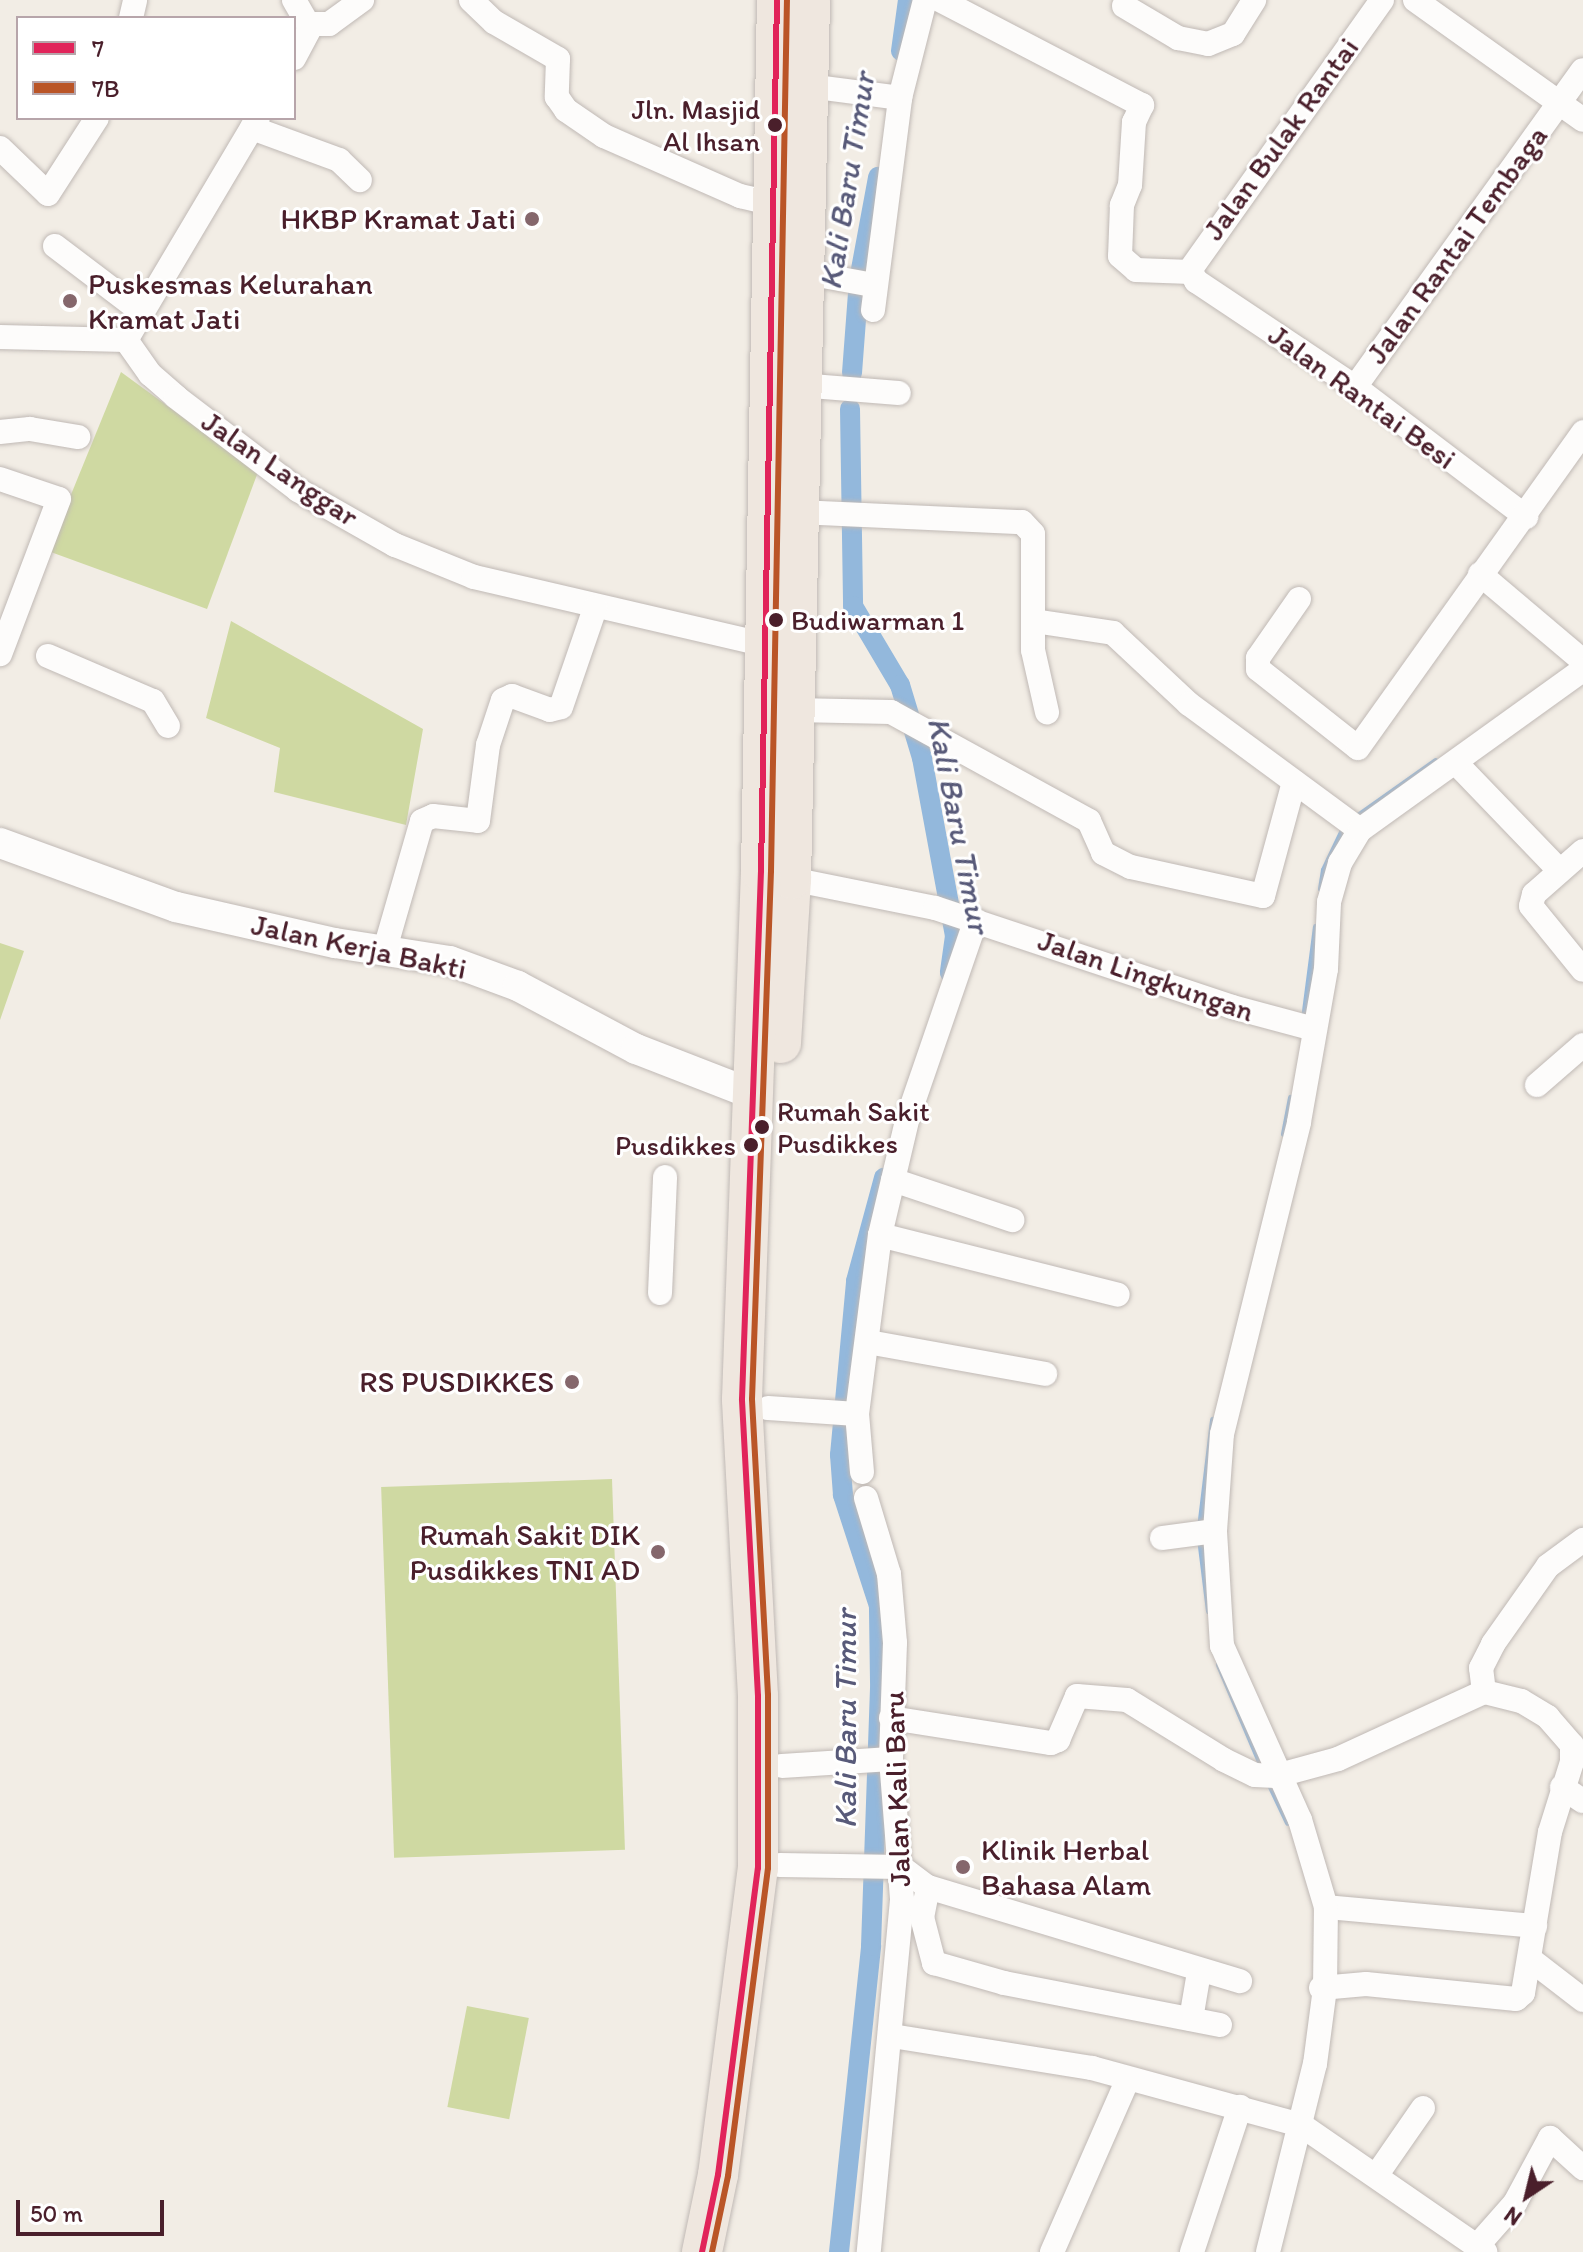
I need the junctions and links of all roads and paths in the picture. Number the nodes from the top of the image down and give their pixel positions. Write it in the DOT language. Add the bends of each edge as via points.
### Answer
graph roads {
  1 [pos="294,0"];
  2 [pos="362,0"];
  3 [pos="471,0"];
  4 [pos="777,0"];
  5 [pos="810,0"];
  6 [pos="925,0"];
  7 [pos="940,0"];
  8 [pos="1382,0"];
  9 [pos="1415,0"];
  10 [pos="1250,1"];
  11 [pos="1124,6"];
  12 [pos="309,24"];
  13 [pos="296,53"];
  14 [pos="1583,70"];
  15 [pos="808,86"];
  16 [pos="893,97"];
  17 [pos="1560,104"];
  18 [pos="96,120"];
  19 [pos="1583,120"];
  20 [pos="255,123"];
  21 [pos="0,148"];
  22 [pos="360,180"];
  23 [pos="771,203"];
  24 [pos="55,246"];
  25 [pos="802,272"];
  26 [pos="1193,276"];
  27 [pos="873,285"];
  28 [pos="873,310"];
  29 [pos="142,312"];
  30 [pos="0,337"];
  31 [pos="126,340"];
  32 [pos="785,345"];
  33 [pos="1355,387"];
  34 [pos="899,393"];
  35 [pos="789,398"];
  36 [pos="0,432"];
  37 [pos="1583,432"];
  38 [pos="78,437"];
  39 [pos="0,479"];
  40 [pos="802,511"];
  41 [pos="1526,517"];
  42 [pos="1480,574"];
  43 [pos="1299,599"];
  44 [pos="595,608"];
  45 [pos="6,617"];
  46 [pos="1034,621"];
  47 [pos="763,644"];
  48 [pos="0,654"];
  49 [pos="48,656"];
  50 [pos="1581,662"];
  51 [pos="794,710"];
  52 [pos="1047,712"];
  53 [pos="168,726"];
  54 [pos="1457,764"];
  55 [pos="1294,782"];
  56 [pos="1360,830"];
  57 [pos="0,843"];
  58 [pos="1583,851"];
  59 [pos="1559,870"];
  60 [pos="791,879"];
  61 [pos="974,919"];
  62 [pos="385,949"];
  63 [pos="1583,970"];
  64 [pos="1307,1027"];
  65 [pos="1583,1045"];
  66 [pos="1537,1085"];
  67 [pos="764,1096"];
  68 [pos="665,1177"];
  69 [pos="893,1180"];
  70 [pos="1012,1220"];
  71 [pos="880,1235"];
  72 [pos="660,1293"];
  73 [pos="1118,1295"];
  74 [pos="756,1297"];
  75 [pos="868,1342"];
  76 [pos="1045,1374"];
  77 [pos="768,1408"];
  78 [pos="845,1413"];
  79 [pos="862,1472"];
  80 [pos="866,1498"];
  81 [pos="1206,1533"];
  82 [pos="1162,1538"];
  83 [pos="1583,1540"];
  84 [pos="770,1664"];
  85 [pos="1484,1692"];
  86 [pos="891,1718"];
  87 [pos="1577,1741"];
  88 [pos="891,1759"];
  89 [pos="782,1766"];
  90 [pos="1271,1775"];
  91 [pos="1562,1787"];
  92 [pos="1583,1801"];
  93 [pos="780,1865"];
  94 [pos="897,1866"];
  95 [pos="928,1887"];
  96 [pos="1326,1907"];
  97 [pos="1535,1926"];
  98 [pos="1530,1959"];
  99 [pos="1199,1972"];
  100 [pos="1240,1981"];
  101 [pos="1323,1988"];
  102 [pos="1583,2000"];
  103 [pos="1191,2019"];
  104 [pos="1220,2025"];
  105 [pos="892,2036"];
  106 [pos="1128,2079"];
  107 [pos="1240,2107"];
  108 [pos="1423,2108"];
  109 [pos="1294,2123"];
  110 [pos="1583,2168"];
  111 [pos="1378,2173"];
  112 [pos="1481,2248"];
  113 [pos="702,2252"];
  114 [pos="730,2252"];
  115 [pos="869,2252"];
  116 [pos="1052,2252"];
  117 [pos="1192,2252"];
  118 [pos="1268,2252"];
  1 -- 12 [label="street"];
  2 -- 12 [label="street" via="329,24"];
  3 -- 23 [label="street" via="494,22 558,59 557,97 579,119 740,196"];
  4 -- 23 [label="highway"];
  5 -- 15 [label="highway"];
  6 -- 16 [label="street"];
  7 -- 26 [label="street" via="1142,105 1134,122 1120,256 1136,270"];
  8 -- 26 [label="street, Jalan Bulak Rantai" via="1193,260"];
  9 -- 17 [label="street, Jalan Rantai Tembaga"];
  10 -- 11 [label="street" via="1233,34 1208,44 1178,38"];
  12 -- 13 [label="street"];
  14 -- 17 [label="street, Jalan Rantai Tembaga"];
  15 -- 16 [label="street"];
  15 -- 25 [label="highway"];
  16 -- 27 [label="street"];
  17 -- 19 [label="street, Jalan Rantai Tembaga"];
  17 -- 33 [label="street, Jalan Rantai Tembaga"];
  18 -- 21 [label="street" via="48,194"];
  20 -- 22 [label="street" via="339,160"];
  20 -- 29 [label="street"];
  23 -- 32 [label="highway"];
  24 -- 29 [label="street"];
  25 -- 27 [label="street"];
  25 -- 32 [label="highway"];
  26 -- 33 [label="street, Jalan Rantai Besi"];
  27 -- 28 [label="street"];
  29 -- 31 [label="street"];
  30 -- 31 [label="street"];
  31 -- 44 [label="street, Jalan Langgar" via="150,374 176,397 298,490 395,545 474,577"];
  32 -- 35 [label="highway"];
  33 -- 41 [label="street, Jalan Rantai Besi"];
  34 -- 35 [label="street"];
  35 -- 40 [label="highway"];
  35 -- 47 [label="highway"];
  36 -- 38 [label="street" via="30,429"];
  37 -- 41 [label="street"];
  39 -- 45 [label="street" via="59,499"];
  40 -- 46 [label="street" via="1022,522 1033,534"];
  40 -- 51 [label="highway"];
  41 -- 42 [label="street"];
  42 -- 43 [label="street" via="1358,748 1258,669 1258,658"];
  42 -- 50 [label="street"];
  44 -- 47 [label="street, Jalan Langgar"];
  44 -- 62 [label="street" via="561,707 550,710 512,696 503,700 488,745 478,821 433,816 422,821"];
  45 -- 48 [label="street"];
  46 -- 52 [label="street" via="1033,650"];
  46 -- 55 [label="street" via="1113,633 1168,687"];
  47 -- 67 [label="highway"];
  49 -- 53 [label="street" via="153,701"];
  50 -- 54 [label="street"];
  51 -- 55 [label="street" via="891,712 1089,821 1103,853 1131,867 1263,896"];
  51 -- 60 [label="highway"];
  54 -- 56 [label="street"];
  54 -- 59 [label="street"];
  55 -- 56 [label="street"];
  56 -- 64 [label="street" via="1332,887"];
  57 -- 62 [label="street, Jalan Kerja Bakti" via="176,907"];
  58 -- 59 [label="street"];
  59 -- 63 [label="street" via="1534,894 1531,906"];
  60 -- 61 [label="street, Jalan Lingkungan"];
  60 -- 67 [label="highway"];
  61 -- 64 [label="street, Jalan Lingkungan"];
  61 -- 69 [label="street" via="908,1117"];
  62 -- 67 [label="street, Jalan Kerja Bakti" via="450,961 518,986 636,1049"];
  64 -- 81 [label="street" via="1299,1122 1222,1434"];
  65 -- 66 [label="street"];
  67 -- 74 [label="highway"];
  68 -- 72 [label="street"];
  69 -- 70 [label="street"];
  69 -- 71 [label="street"];
  71 -- 73 [label="street"];
  71 -- 75 [label="street"];
  74 -- 77 [label="highway"];
  74 -- 84 [label="highway" via="742,1399"];
  75 -- 76 [label="street"];
  75 -- 78 [label="street"];
  77 -- 78 [label="street"];
  77 -- 84 [label="highway"];
  78 -- 79 [label="street"];
  80 -- 86 [label="street, Jalan Kali Baru" via="889,1574 895,1643"];
  81 -- 82 [label="street"];
  81 -- 90 [label="street" via="1222,1646"];
  83 -- 85 [label="street" via="1548,1566 1493,1644 1481,1668"];
  84 -- 89 [label="highway"];
  84 -- 113 [label="highway" via="758,1868 721,2160"];
  85 -- 87 [label="street" via="1521,1701"];
  85 -- 90 [label="street" via="1338,1759"];
  86 -- 88 [label="street, Jalan Kali Baru"];
  86 -- 90 [label="street" via="1051,1743 1058,1740 1077,1696 1127,1700"];
  87 -- 91 [label="street"];
  88 -- 89 [label="street"];
  88 -- 94 [label="street, Jalan Kali Baru"];
  89 -- 93 [label="highway"];
  90 -- 96 [label="street" via="1316,1863"];
  91 -- 92 [label="street"];
  91 -- 97 [label="street"];
  93 -- 94 [label="street"];
  93 -- 114 [label="highway" via="769,1991"];
  94 -- 95 [label="street"];
  94 -- 105 [label="street, Jalan Kali Baru" via="900,1961"];
  95 -- 99 [label="street"];
  95 -- 103 [label="street" via="922,1917 934,1963 1004,1983"];
  96 -- 97 [label="street"];
  96 -- 101 [label="street"];
  97 -- 98 [label="street"];
  98 -- 101 [label="street" via="1523,1993 1516,1999 1366,1984"];
  98 -- 102 [label="street"];
  99 -- 100 [label="street"];
  99 -- 103 [label="street"];
  101 -- 109 [label="street"];
  103 -- 104 [label="street"];
  105 -- 106 [label="street"];
  105 -- 115 [label="street, Jalan Kali Baru"];
  106 -- 107 [label="street"];
  106 -- 116 [label="street"];
  107 -- 109 [label="street"];
  107 -- 117 [label="street"];
  108 -- 111 [label="street"];
  109 -- 111 [label="street"];
  109 -- 118 [label="street"];
  110 -- 112 [label="street" via="1550,2138 1515,2203"];
  111 -- 112 [label="street"];
}
